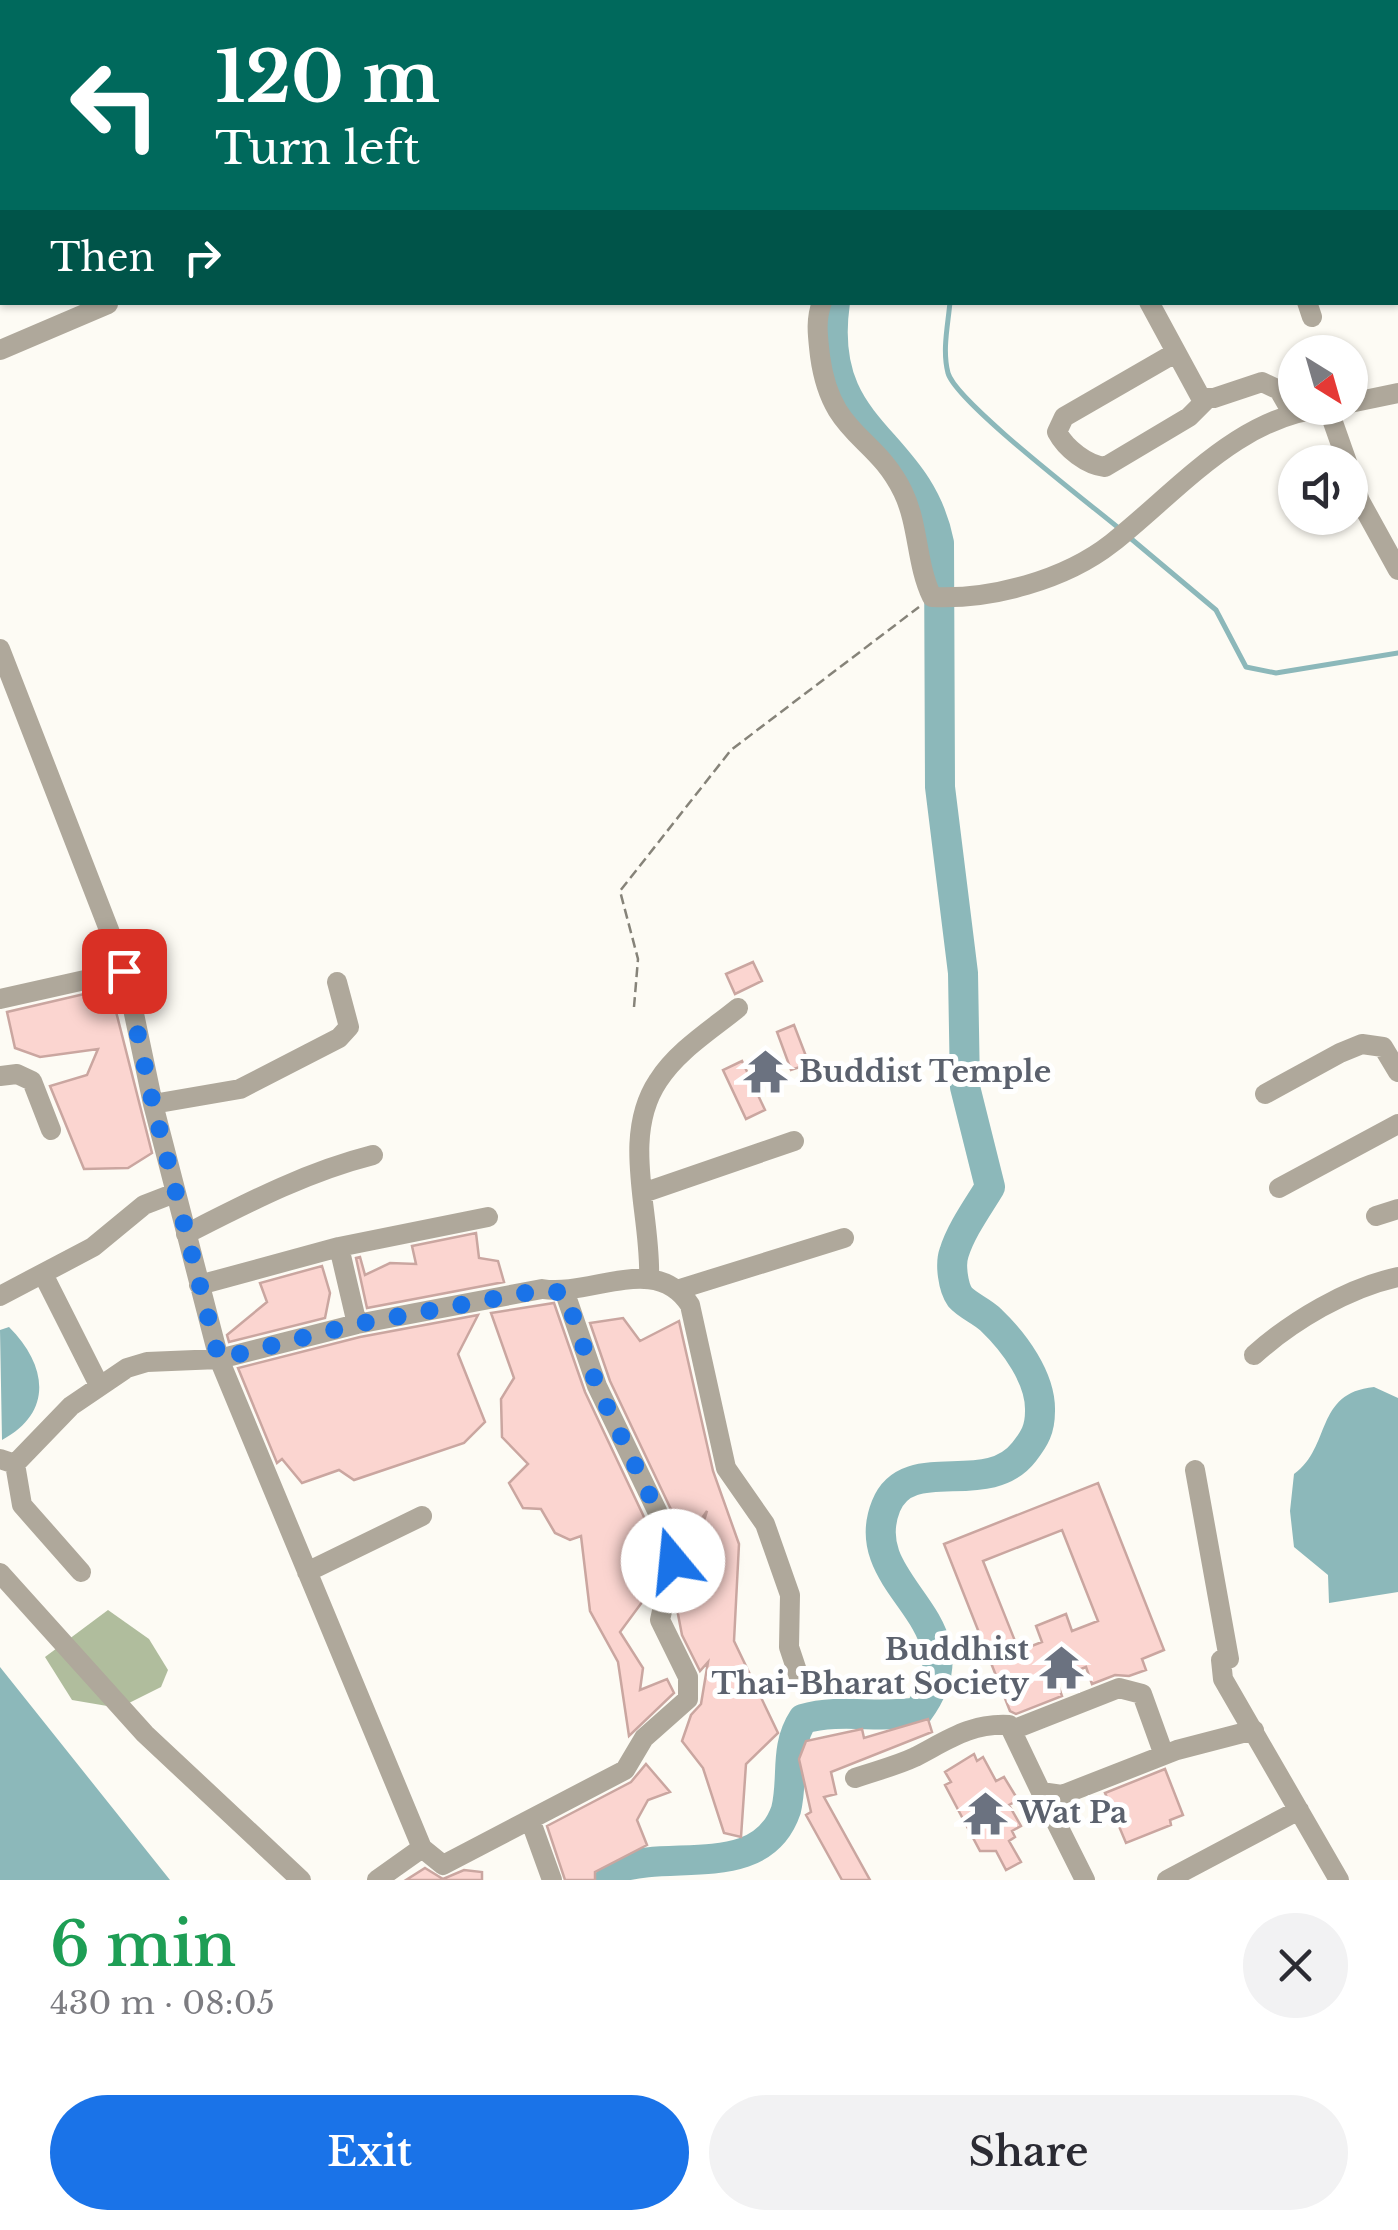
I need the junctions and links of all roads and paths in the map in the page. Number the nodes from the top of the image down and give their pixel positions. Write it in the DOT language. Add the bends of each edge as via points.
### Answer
graph roads {
  1 [pos="391,0"];
  2 [pos="421,0"];
  3 [pos="106,305"];
  4 [pos="821,305"];
  5 [pos="1151,305"];
  6 [pos="0,350"];
  7 [pos="1175,353"];
  8 [pos="1278,389"];
  9 [pos="1398,394"];
  10 [pos="1207,400"];
  11 [pos="1368,400"];
  12 [pos="1278,420"];
  13 [pos="1368,516"];
  14 [pos="1398,570"];
  15 [pos="932,597"];
  16 [pos="0,649"];
  17 [pos="124,971"];
  18 [pos="337,982"];
  19 [pos="0,998"];
  20 [pos="634,1006"];
  21 [pos="738,1008"];
  22 [pos="1398,1072"];
  23 [pos="0,1076"];
  24 [pos="1265,1094"];
  25 [pos="153,1104"];
  26 [pos="1398,1124"];
  27 [pos="51,1130"];
  28 [pos="794,1141"];
  29 [pos="373,1156"];
  30 [pos="1280,1188"];
  31 [pos="175,1193"];
  32 [pos="643,1193"];
  33 [pos="1398,1209"];
  34 [pos="1376,1216"];
  35 [pos="488,1217"];
  36 [pos="186,1234"];
  37 [pos="844,1238"];
  38 [pos="340,1246"];
  39 [pos="42,1274"];
  40 [pos="1398,1277"];
  41 [pos="648,1279"];
  42 [pos="198,1285"];
  43 [pos="680,1289"];
  44 [pos="565,1293"];
  45 [pos="0,1296"];
  46 [pos="357,1324"];
  47 [pos="1254,1355"];
  48 [pos="219,1359"];
  49 [pos="98,1385"];
  50 [pos="8,1462"];
  51 [pos="1194,1470"];
  52 [pos="422,1516"];
  53 [pos="81,1572"];
  54 [pos="307,1572"];
  55 [pos="0,1573"];
  56 [pos="800,1680"];
  57 [pos="1012,1730"];
  58 [pos="1254,1730"];
  59 [pos="1164,1755"];
  60 [pos="855,1778"];
  61 [pos="1041,1792"];
  62 [pos="1298,1810"];
  63 [pos="531,1822"];
  64 [pos="422,1848"];
  65 [pos="301,1880"];
  66 [pos="377,1880"];
  67 [pos="552,1880"];
  68 [pos="1084,1880"];
  69 [pos="1168,1880"];
  70 [pos="1338,1880"];
  1 -- 2 [label="street"];
  3 -- 6 [label="street"];
  4 -- 15 [label="street" via="816,323 828,394 845,425 905,495"];
  5 -- 7 [label="street"];
  7 -- 10 [label="street"];
  7 -- 10 [label="street" via="1064,417 1058,424 1062,442 1105,467"];
  8 -- 10 [label="street" via="1262,382"];
  9 -- 11 [label="street"];
  12 -- 15 [label="street" via="1212,459 1112,543 1064,571 955,598"];
  13 -- 14 [label="street"];
  15 -- 20 [label="path" via="731,750 620,891 638,959"];
  16 -- 17 [label="street"];
  17 -- 19 [label="street"];
  17 -- 25 [label="street"];
  18 -- 25 [label="street" via="349,1026 339,1038 240,1089"];
  21 -- 32 [label="street" via="679,1055 657,1082 641,1137"];
  22 -- 24 [label="street" via="1383,1047 1362,1044"];
  23 -- 27 [label="street" via="32,1081"];
  25 -- 31 [label="street"];
  26 -- 30 [label="street"];
  28 -- 32 [label="street"];
  29 -- 36 [label="street" via="275,1188"];
  31 -- 36 [label="street"];
  31 -- 39 [label="street" via="144,1205 92,1247"];
  32 -- 41 [label="street"];
  33 -- 34 [label="street"];
  35 -- 38 [label="street"];
  36 -- 42 [label="street"];
  37 -- 43 [label="street"];
  38 -- 42 [label="street"];
  38 -- 46 [label="street"];
  39 -- 45 [label="street"];
  39 -- 49 [label="street"];
  40 -- 47 [label="street" via="1284,1329"];
  41 -- 43 [label="street"];
  41 -- 44 [label="street"];
  42 -- 48 [label="street"];
  43 -- 56 [label="street" via="700,1334 726,1468 765,1524 790,1594 789,1647"];
  44 -- 46 [label="street" via="542,1290"];
  44 -- 63 [label="street" via="597,1386 672,1542 660,1620 690,1690 678,1711 644,1738 625,1770"];
  46 -- 48 [label="street"];
  48 -- 49 [label="street" via="147,1362"];
  48 -- 54 [label="street"];
  49 -- 50 [label="street"];
  50 -- 53 [label="street" via="22,1505"];
  51 -- 58 [label="street" via="1229,1659 1221,1660 1224,1678"];
  52 -- 54 [label="street"];
  54 -- 64 [label="street"];
  55 -- 65 [label="street" via="123,1710"];
  57 -- 59 [label="street" via="1132,1688 1142,1694"];
  57 -- 60 [label="street" via="986,1724 962,1730 912,1758"];
  57 -- 61 [label="street"];
  58 -- 59 [label="street"];
  58 -- 62 [label="street"];
  59 -- 61 [label="street" via="1062,1795"];
  61 -- 68 [label="street"];
  62 -- 69 [label="street"];
  62 -- 70 [label="street"];
  63 -- 64 [label="street" via="443,1865"];
  63 -- 67 [label="street"];
  64 -- 66 [label="street"];
}
